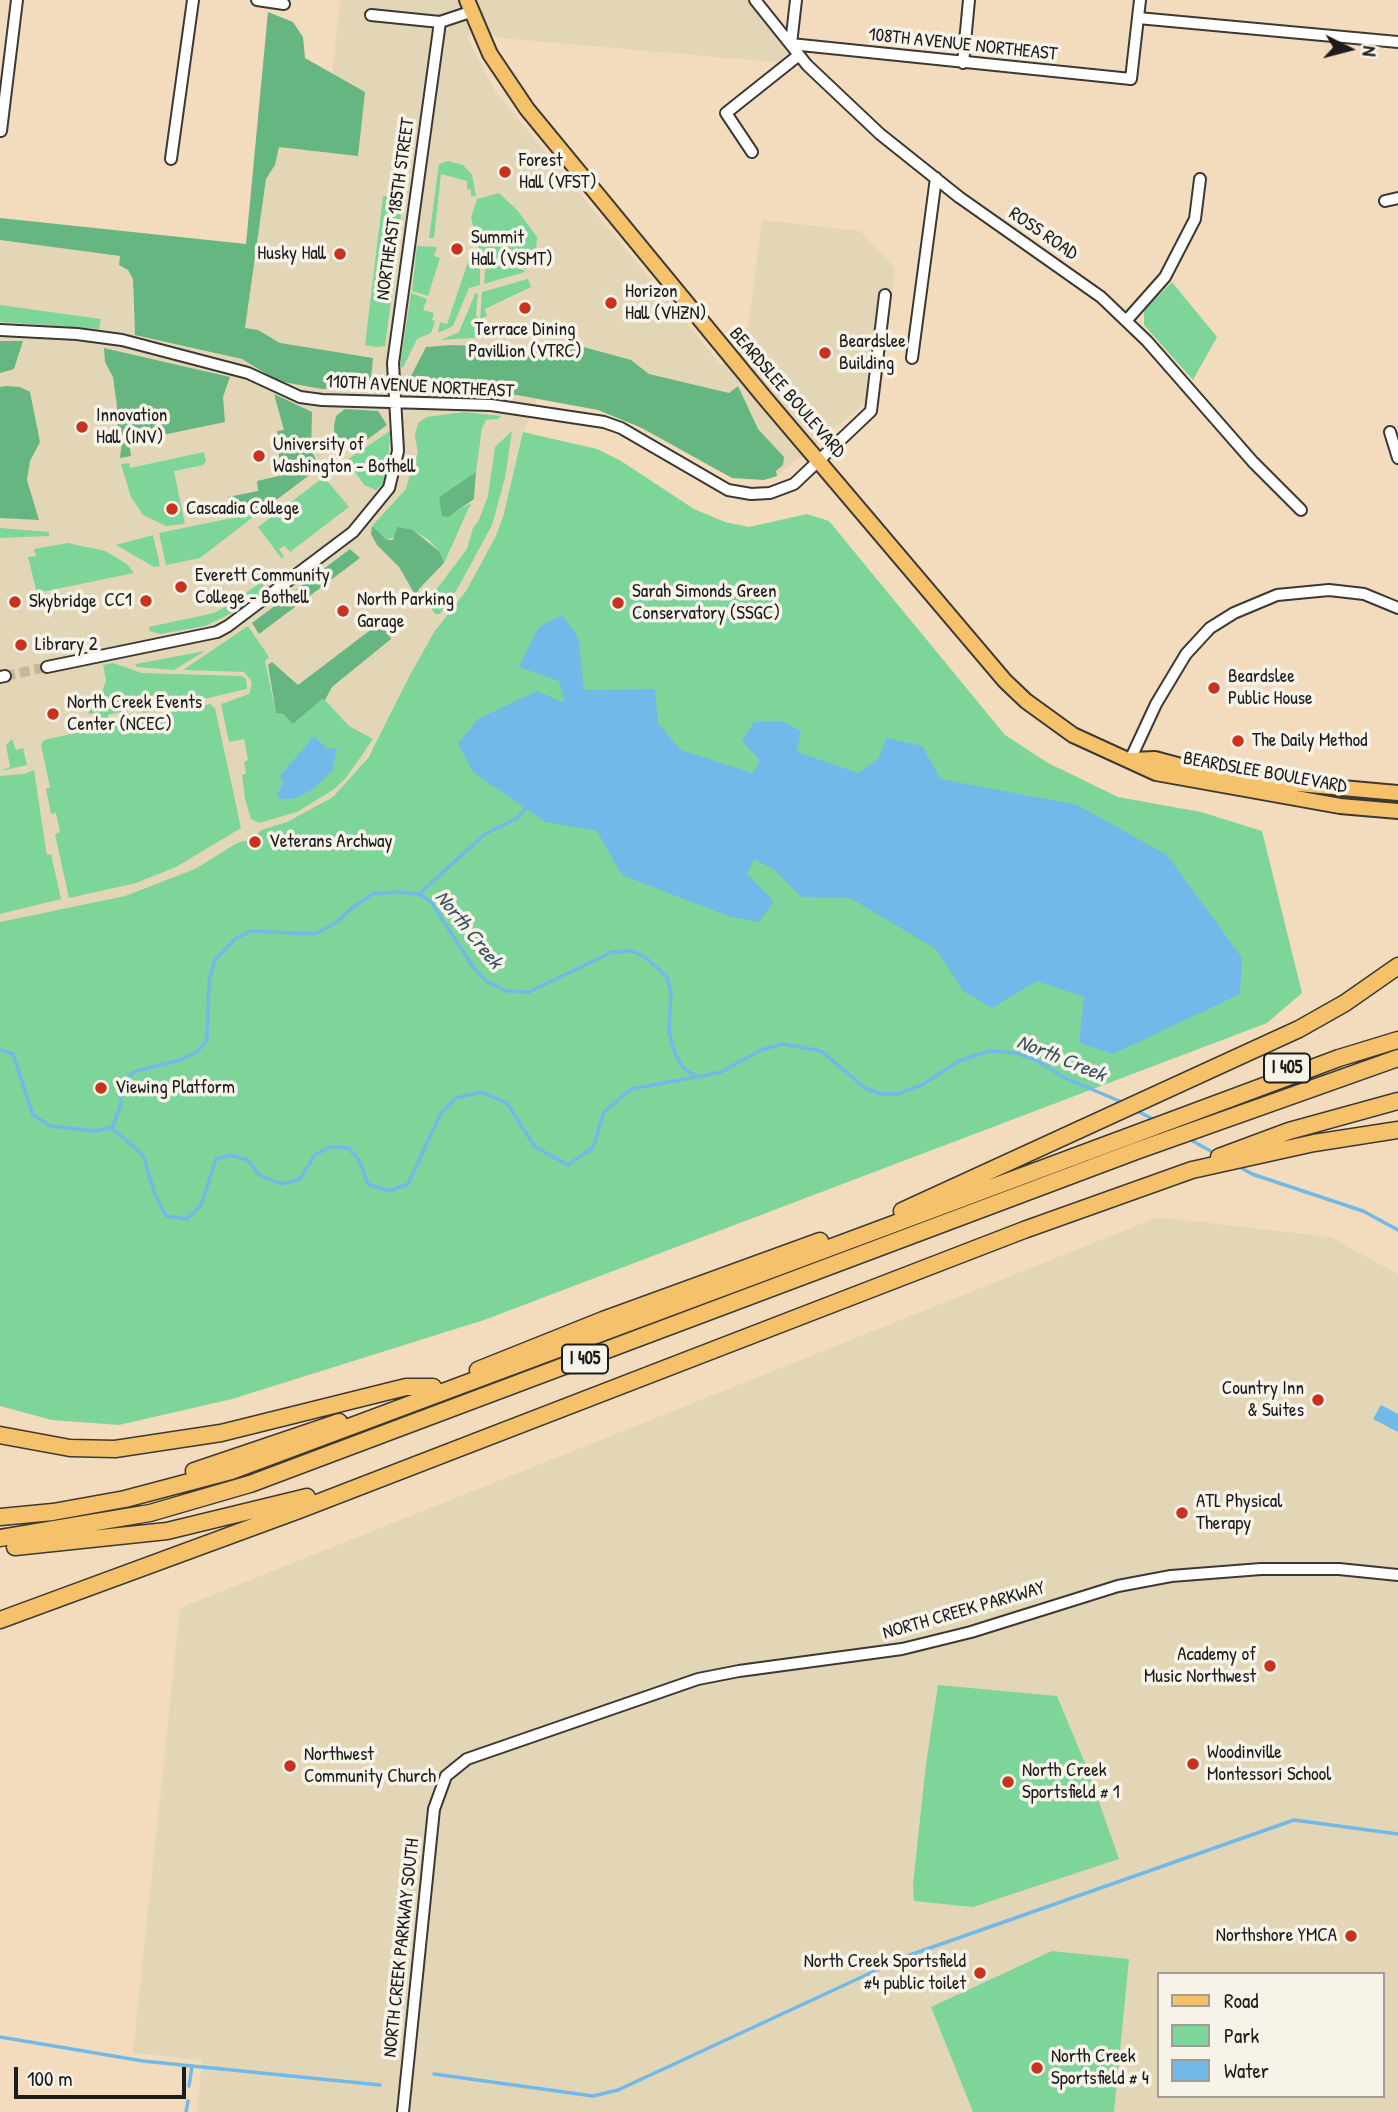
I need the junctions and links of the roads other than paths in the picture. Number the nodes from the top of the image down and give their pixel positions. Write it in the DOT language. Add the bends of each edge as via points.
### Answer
graph roads {
  1 [pos="17,0"];
  2 [pos="193,0"];
  3 [pos="257,0"];
  4 [pos="755,0"];
  5 [pos="796,0"];
  6 [pos="970,0"];
  7 [pos="1140,0"];
  8 [pos="284,4"];
  9 [pos="469,6"];
  10 [pos="371,15"];
  11 [pos="1138,18"];
  12 [pos="440,22"];
  13 [pos="1398,43"];
  14 [pos="791,44"];
  15 [pos="799,55"];
  16 [pos="963,63"];
  17 [pos="1,131"];
  18 [pos="752,152"];
  19 [pos="171,159"];
  20 [pos="936,178"];
  21 [pos="1200,179"];
  22 [pos="1398,198"];
  23 [pos="1385,201"];
  24 [pos="885,295"];
  25 [pos="1126,320"];
  26 [pos="0,330"];
  27 [pos="912,358"];
  28 [pos="394,401"];
  29 [pos="1390,432"];
  30 [pos="1398,458"];
  31 [pos="820,461"];
  32 [pos="1301,510"];
  33 [pos="1398,608"];
  34 [pos="47,667"];
  35 [pos="1130,760"];
  36 [pos="1398,793"];
  37 [pos="1398,811"];
  38 [pos="1398,965"];
  39 [pos="1398,1031"];
  40 [pos="1398,1040"];
  41 [pos="1398,1058"];
  42 [pos="1398,1068"];
  43 [pos="1398,1101"];
  44 [pos="1183,1111"];
  45 [pos="1215,1128"];
  46 [pos="1398,1130"];
  47 [pos="1127,1132"];
  48 [pos="1161,1148"];
  49 [pos="1196,1168"];
  50 [pos="900,1212"];
  51 [pos="433,1387"];
  52 [pos="0,1435"];
  53 [pos="357,1485"];
  54 [pos="0,1507"];
  55 [pos="0,1517"];
  56 [pos="0,1538"];
  57 [pos="30,1545"];
  58 [pos="0,1549"];
  59 [pos="1398,1575"];
  60 [pos="0,1620"];
  61 [pos="440,1789"];
  62 [pos="403,2112"];
  1 -- 17 [label="street"];
  2 -- 19 [label="street"];
  3 -- 8 [label="street"];
  4 -- 14 [label="street, ROSS ROAD"];
  5 -- 14 [label="street"];
  6 -- 16 [label="street"];
  7 -- 11 [label="street"];
  9 -- 12 [label="street"];
  9 -- 31 [label="main road, BEARDSLEE BOULEVARD" via="490,54 527,109"];
  10 -- 12 [label="street"];
  11 -- 13 [label="street"];
  11 -- 16 [label="street, 108TH AVENUE NORTHEAST" via="1131,79"];
  12 -- 28 [label="street, NORTHEAST 185TH STREET" via="395,345"];
  14 -- 15 [label="street, ROSS ROAD"];
  14 -- 16 [label="street, 108TH AVENUE NORTHEAST"];
  15 -- 18 [label="street" via="726,113"];
  15 -- 20 [label="street, ROSS ROAD" via="880,134"];
  20 -- 25 [label="street, ROSS ROAD" via="1084,284"];
  20 -- 27 [label="street"];
  21 -- 25 [label="street" via="1195,219 1165,276"];
  22 -- 23 [label="street"];
  24 -- 31 [label="street, 110TH AVENUE NORTHEAST" via="874,407"];
  25 -- 32 [label="street, ROSS ROAD"];
  26 -- 28 [label="street, 110TH AVENUE NORTHEAST" via="122,340 248,373 300,397"];
  28 -- 31 [label="street, 110TH AVENUE NORTHEAST" via="491,405 604,422 728,490 751,494 794,484"];
  28 -- 34 [label="street, NORTHEAST 185TH STREET" via="396,471 383,498 354,532 216,632"];
  29 -- 30 [label="street"];
  31 -- 35 [label="main road, BEARDSLEE BOULEVARD" via="1005,681 1073,735"];
  33 -- 35 [label="street" via="1364,594 1329,590 1277,595 1234,613 1210,628 1186,654"];
  35 -- 36 [label="main road, BEARDSLEE BOULEVARD" via="1155,759 1298,784"];
  35 -- 37 [label="main road, BEARDSLEE BOULEVARD" via="1156,773 1327,804"];
  38 -- 50 [label="highway" via="1299,1029"];
  39 -- 44 [label="highway, I 405"];
  40 -- 44 [label="highway, I 405"];
  41 -- 45 [label="highway, I 405"];
  42 -- 45 [label="highway, I 405"];
  43 -- 49 [label="highway" via="1289,1130"];
  44 -- 47 [label="highway, I 405"];
  45 -- 48 [label="highway, I 405"];
  46 -- 49 [label="highway"];
  47 -- 50 [label="highway, I 405"];
  47 -- 55 [label="highway, I 405" via="230,1471 125,1499"];
  48 -- 56 [label="highway, I 405" via="230,1490 150,1513"];
  48 -- 57 [label="highway, I 405" via="256,1492 164,1518"];
  49 -- 53 [label="highway"];
  50 -- 51 [label="highway, I 405"];
  51 -- 52 [label="highway" via="406,1387 221,1433 114,1449 69,1448"];
  51 -- 54 [label="highway, I 405" via="190,1473 105,1492"];
  53 -- 57 [label="highway" via="167,1531"];
  53 -- 60 [label="highway"];
  57 -- 58 [label="highway, I 405"];
  59 -- 61 [label="street, NORTH CREEK PARKWAY" via="1296,1568 1171,1576 1118,1586 915,1646 698,1679 467,1759 446,1776"];
  61 -- 62 [label="street, NORTH CREEK PARKWAY SOUTH" via="430,1837"];
}
